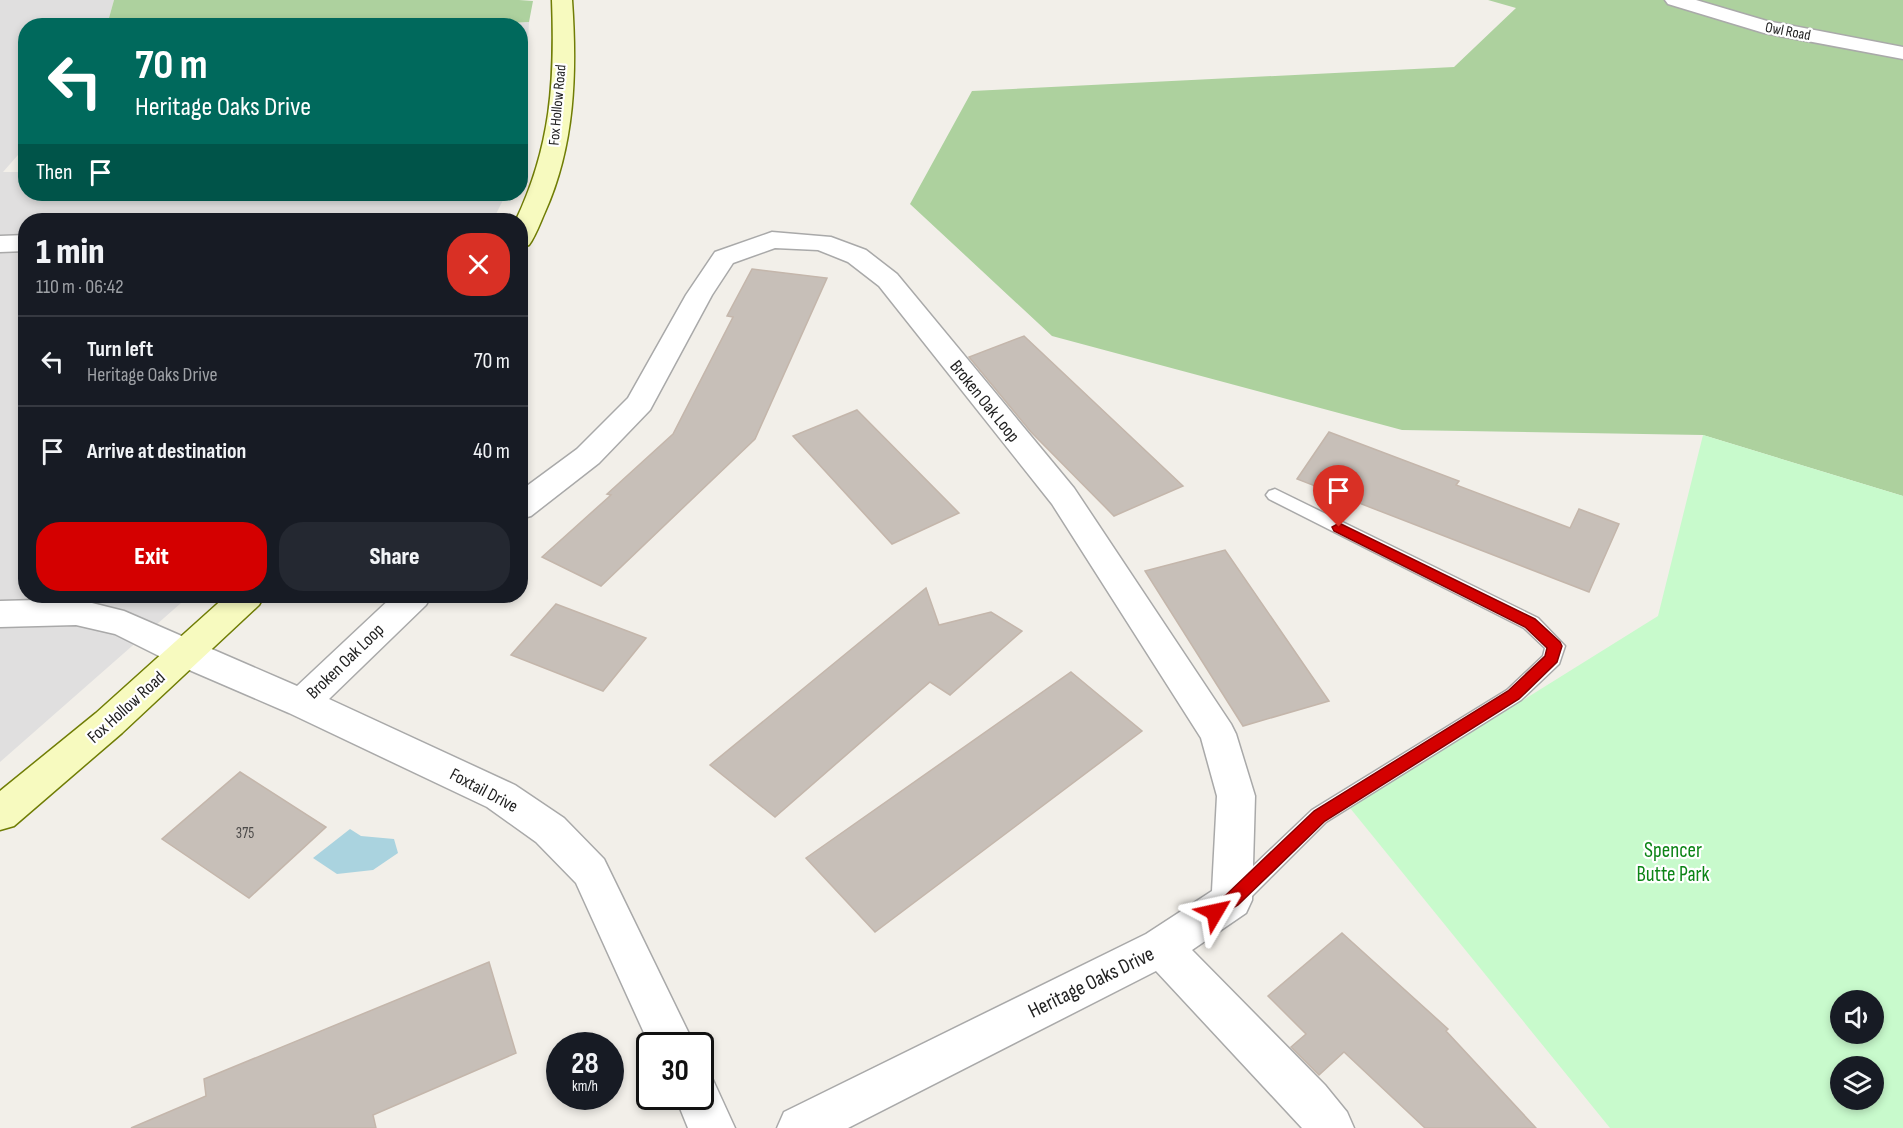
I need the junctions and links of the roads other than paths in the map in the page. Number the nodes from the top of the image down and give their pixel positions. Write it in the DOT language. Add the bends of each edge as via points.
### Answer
graph roads {
  1 [pos="562,0"];
  2 [pos="1675,0"];
  3 [pos="1903,53"];
  4 [pos="528,223"];
  5 [pos="18,243"];
  6 [pos="0,244"];
  7 [pos="1275,495"];
  8 [pos="528,502"];
  9 [pos="240,603"];
  10 [pos="407,603"];
  11 [pos="15,606"];
  12 [pos="186,654"];
  13 [pos="302,702"];
  14 [pos="0,814"];
  15 [pos="1232,900"];
  16 [pos="1161,947"];
  17 [pos="666,1032"];
  18 [pos="704,1110"];
  19 [pos="712,1128"];
  20 [pos="800,1128"];
  21 [pos="1331,1128"];
  1 -- 4 [label="main road, Fox Hollow Road" via="560,100 554,150"];
  2 -- 3 [label="street, Owl Road" via="1764,27"];
  5 -- 6 [label="street"];
  7 -- 15 [label="lane" via="1530,623 1555,646 1552,658 1514,695 1319,816"];
  8 -- 15 [label="street, Broken Oak Loop" via="588,456 640,403 699,295 724,258 772,240 822,242 856,256 888,280 1063,496 1218,734 1236,796"];
  9 -- 12 [label="main road, Fox Hollow Road"];
  10 -- 13 [label="street, Broken Oak Loop"];
  11 -- 12 [label="street, Foxtail Drive" via="76,612 124,624"];
  12 -- 13 [label="street, Foxtail Drive"];
  12 -- 14 [label="main road, Fox Hollow Road"];
  13 -- 17 [label="street, Foxtail Drive" via="501,796 550,830 590,871"];
  15 -- 16 [label="street"];
  16 -- 20 [label="street, Heritage Oaks Drive"];
  16 -- 21 [label="street, Heritage Oaks Drive"];
  18 -- 19 [label="street"];
}
